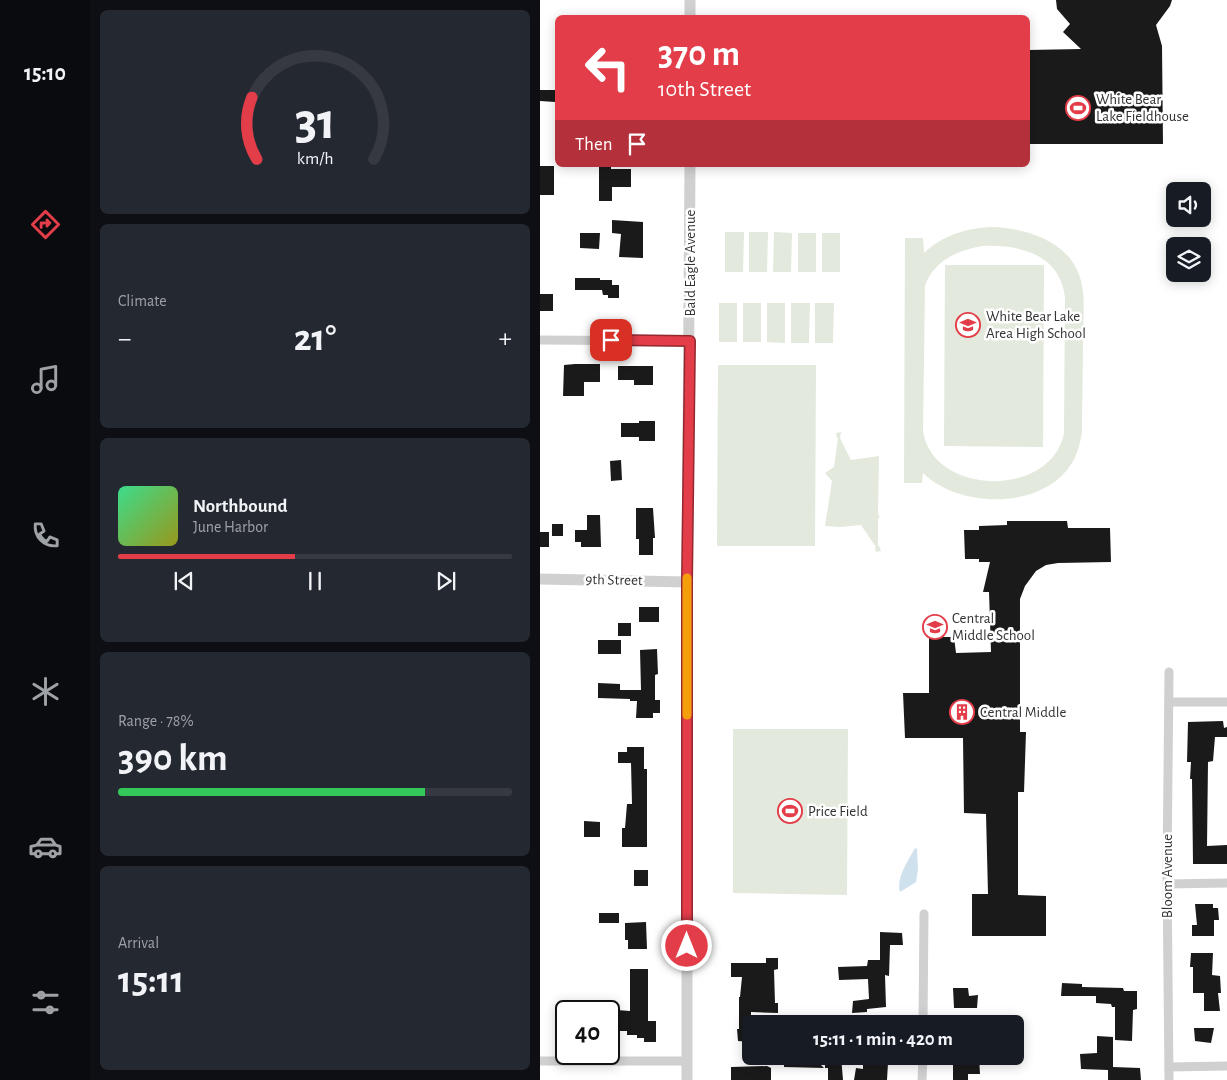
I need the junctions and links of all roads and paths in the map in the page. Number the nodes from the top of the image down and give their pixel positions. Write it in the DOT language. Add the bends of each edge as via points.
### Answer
graph roads {
  1 [pos="690,0"];
  2 [pos="690,15"];
  3 [pos="690,167"];
  4 [pos="540,340"];
  5 [pos="690,341"];
  6 [pos="540,579"];
  7 [pos="687,582"];
  8 [pos="1169,672"];
  9 [pos="1169,702"];
  10 [pos="1227,702"];
  11 [pos="1167,884"];
  12 [pos="1227,884"];
  13 [pos="924,914"];
  14 [pos="923,1015"];
  15 [pos="540,1061"];
  16 [pos="687,1062"];
  17 [pos="923,1065"];
  18 [pos="1227,1066"];
  19 [pos="1169,1067"];
  20 [pos="687,1080"];
  21 [pos="922,1080"];
  22 [pos="1169,1080"];
  1 -- 2 [label="street"];
  3 -- 5 [label="street, Bald Eagle Avenue"];
  4 -- 5 [label="street"];
  5 -- 7 [label="street, Bald Eagle Avenue"];
  6 -- 7 [label="street, 9th Street"];
  7 -- 16 [label="street, Bald Eagle Avenue"];
  8 -- 9 [label="street, Bloom Avenue"];
  9 -- 10 [label="street"];
  9 -- 11 [label="street, Bloom Avenue"];
  11 -- 12 [label="street"];
  11 -- 19 [label="street, Bloom Avenue"];
  13 -- 14 [label="street"];
  15 -- 16 [label="street"];
  16 -- 20 [label="street, Bald Eagle Avenue"];
  17 -- 21 [label="street"];
  18 -- 19 [label="street"];
  19 -- 22 [label="street, Bloom Avenue"];
}
